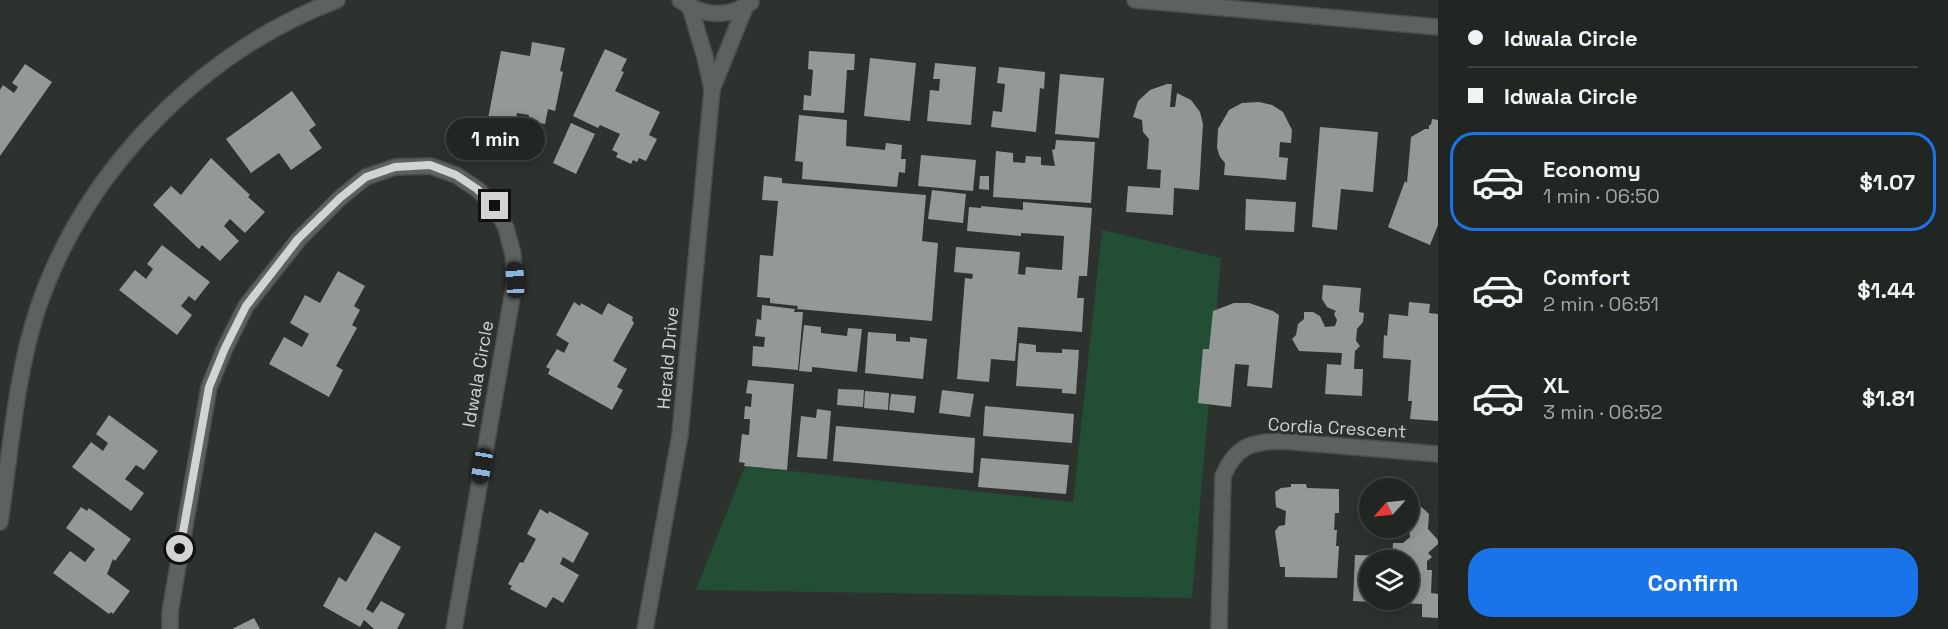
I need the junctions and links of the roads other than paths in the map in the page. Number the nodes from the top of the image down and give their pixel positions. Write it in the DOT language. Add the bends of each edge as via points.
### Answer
graph roads {
  1 [pos="337,0"];
  2 [pos="1135,0"];
  3 [pos="750,3"];
  4 [pos="685,4"];
  5 [pos="1438,27"];
  6 [pos="712,88"];
  7 [pos="1438,454"];
  8 [pos="0,522"];
  9 [pos="170,629"];
  10 [pos="454,629"];
  11 [pos="645,629"];
  12 [pos="1219,629"];
  1 -- 8 [label="street" via="275,29 198,82 150,126 92,199 62,253 37,311 24,359"];
  2 -- 5 [label="street"];
  3 -- 4 [label="street" via="728,13 708,13"];
  3 -- 6 [label="street, Herald Drive"];
  4 -- 6 [label="street, Herald Drive"];
  6 -- 11 [label="street, Herald Drive" via="680,435"];
  7 -- 12 [label="street, Cordia Crescent" via="1281,441 1244,448 1230,459 1223,476"];
  9 -- 10 [label="street, Idwala Circle" via="209,387 246,306 298,239 366,177 395,167 430,165 456,175 495,206 506,228 515,280"];
}
